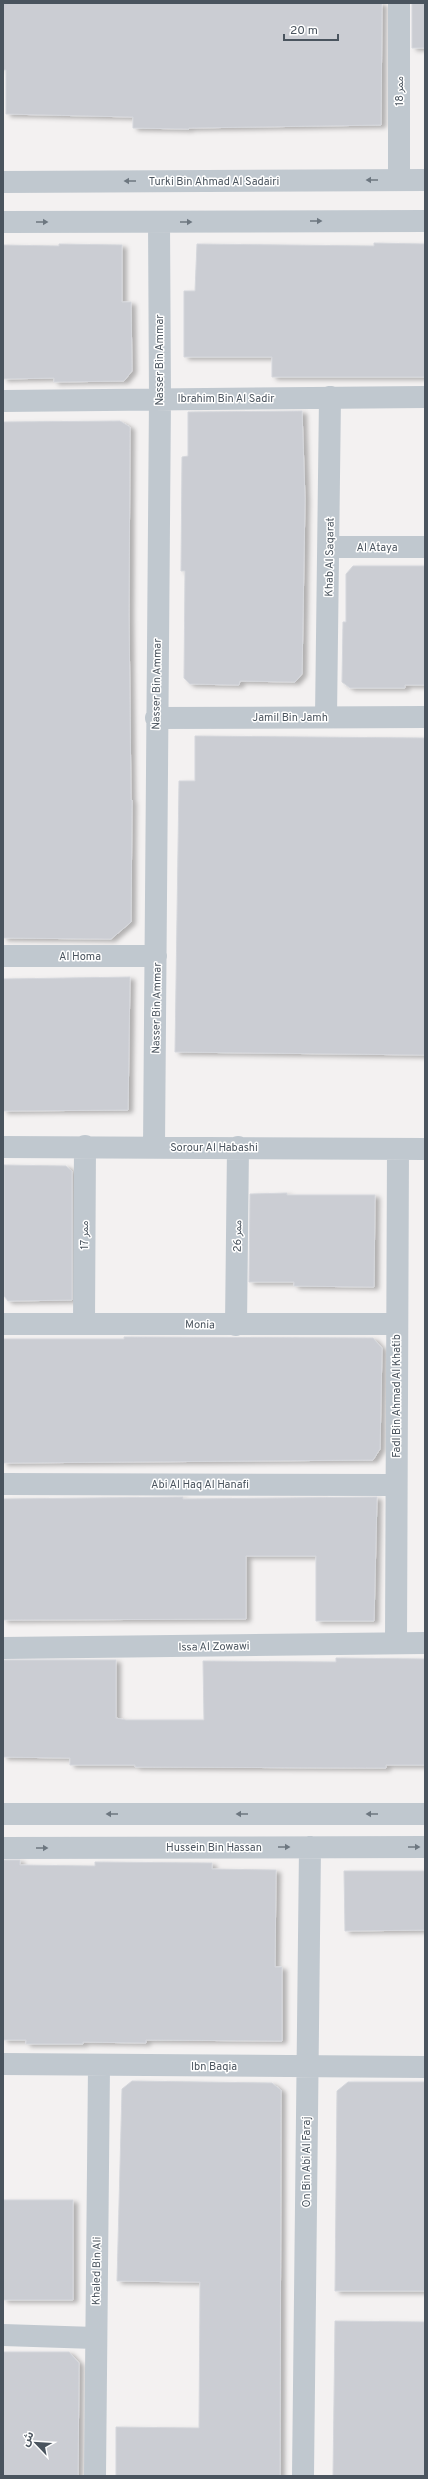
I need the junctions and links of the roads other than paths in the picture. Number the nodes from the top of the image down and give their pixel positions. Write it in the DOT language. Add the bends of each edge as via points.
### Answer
graph roads {
  1 [pos="399,3"];
  2 [pos="399,180"];
  3 [pos="425,180"];
  4 [pos="3,182"];
  5 [pos="425,221"];
  6 [pos="3,222"];
  7 [pos="159,222"];
  8 [pos="330,397"];
  9 [pos="425,397"];
  10 [pos="160,398"];
  11 [pos="3,401"];
  12 [pos="330,547"];
  13 [pos="425,547"];
  14 [pos="326,717"];
  15 [pos="425,717"];
  16 [pos="156,718"];
  17 [pos="3,956"];
  18 [pos="156,956"];
  19 [pos="85,1146"];
  20 [pos="3,1147"];
  21 [pos="154,1147"];
  22 [pos="238,1147"];
  23 [pos="398,1149"];
  24 [pos="425,1149"];
  25 [pos="84,1323"];
  26 [pos="3,1324"];
  27 [pos="396,1324"];
  28 [pos="236,1325"];
  29 [pos="3,1484"];
  30 [pos="396,1485"];
  31 [pos="396,1642"];
  32 [pos="425,1643"];
  33 [pos="3,1648"];
  34 [pos="3,1814"];
  35 [pos="425,1814"];
  36 [pos="310,1847"];
  37 [pos="425,1847"];
  38 [pos="3,1848"];
  39 [pos="3,2064"];
  40 [pos="99,2066"];
  41 [pos="307,2067"];
  42 [pos="425,2067"];
  43 [pos="3,2335"];
  44 [pos="95,2338"];
  45 [pos="94,2476"];
  46 [pos="303,2476"];
  1 -- 2 [label="street, ممر 18"];
  2 -- 3 [label="street, Turki Bin Ahmad Al Sadairi"];
  2 -- 4 [label="street, Turki Bin Ahmad Al Sadairi, one-way"];
  7 -- 5 [label="street, one-way"];
  6 -- 7 [label="street, one-way"];
  7 -- 10 [label="street, Nasser Bin Ammar"];
  8 -- 9 [label="street, Ibrahim Bin Al Sadir"];
  8 -- 10 [label="street, Ibrahim Bin Al Sadir"];
  8 -- 12 [label="street, Khab Al Saqarat"];
  10 -- 11 [label="street, Ibrahim Bin Al Sadir"];
  10 -- 16 [label="street, Nasser Bin Ammar"];
  12 -- 13 [label="street, Al Ataya"];
  12 -- 14 [label="street, Khab Al Saqarat"];
  14 -- 15 [label="street, Jamil Bin Jamh"];
  14 -- 16 [label="street, Jamil Bin Jamh"];
  16 -- 18 [label="street, Nasser Bin Ammar"];
  17 -- 18 [label="street, Al Homa"];
  18 -- 21 [label="street, Nasser Bin Ammar"];
  19 -- 20 [label="street, Sorour Al Habashi"];
  19 -- 21 [label="street, Sorour Al Habashi"];
  19 -- 25 [label="street, ممر 17"];
  21 -- 22 [label="street, Sorour Al Habashi"];
  22 -- 23 [label="street, Sorour Al Habashi"];
  22 -- 28 [label="street, ممر 26"];
  23 -- 24 [label="street, Sorour Al Habashi"];
  23 -- 27 [label="street, Fadl Bin Ahmad Al Khatib"];
  25 -- 26 [label="street, Monia"];
  25 -- 28 [label="street, Monia"];
  27 -- 28 [label="street, Monia"];
  27 -- 30 [label="street, Fadl Bin Ahmad Al Khatib"];
  29 -- 30 [label="street, Abi Al Haq Al Hanafi"];
  30 -- 31 [label="street, Fadl Bin Ahmad Al Khatib"];
  31 -- 32 [label="street, Issa Al Zowawi"];
  31 -- 33 [label="street, Issa Al Zowawi"];
  35 -- 34 [label="street, one-way"];
  36 -- 37 [label="street, Hussein Bin Hassan, one-way"];
  38 -- 36 [label="street, Hussein Bin Hassan, one-way"];
  36 -- 41 [label="street, On Bin Abi Al Faraj"];
  39 -- 40 [label="street, Ibn Baqia"];
  40 -- 41 [label="street, Ibn Baqia"];
  40 -- 44 [label="street, Khaled Bin Ali"];
  41 -- 42 [label="street, Ibn Baqia"];
  41 -- 46 [label="street, On Bin Abi Al Faraj"];
  43 -- 44 [label="street"];
  44 -- 45 [label="street, Khaled Bin Ali"];
}
